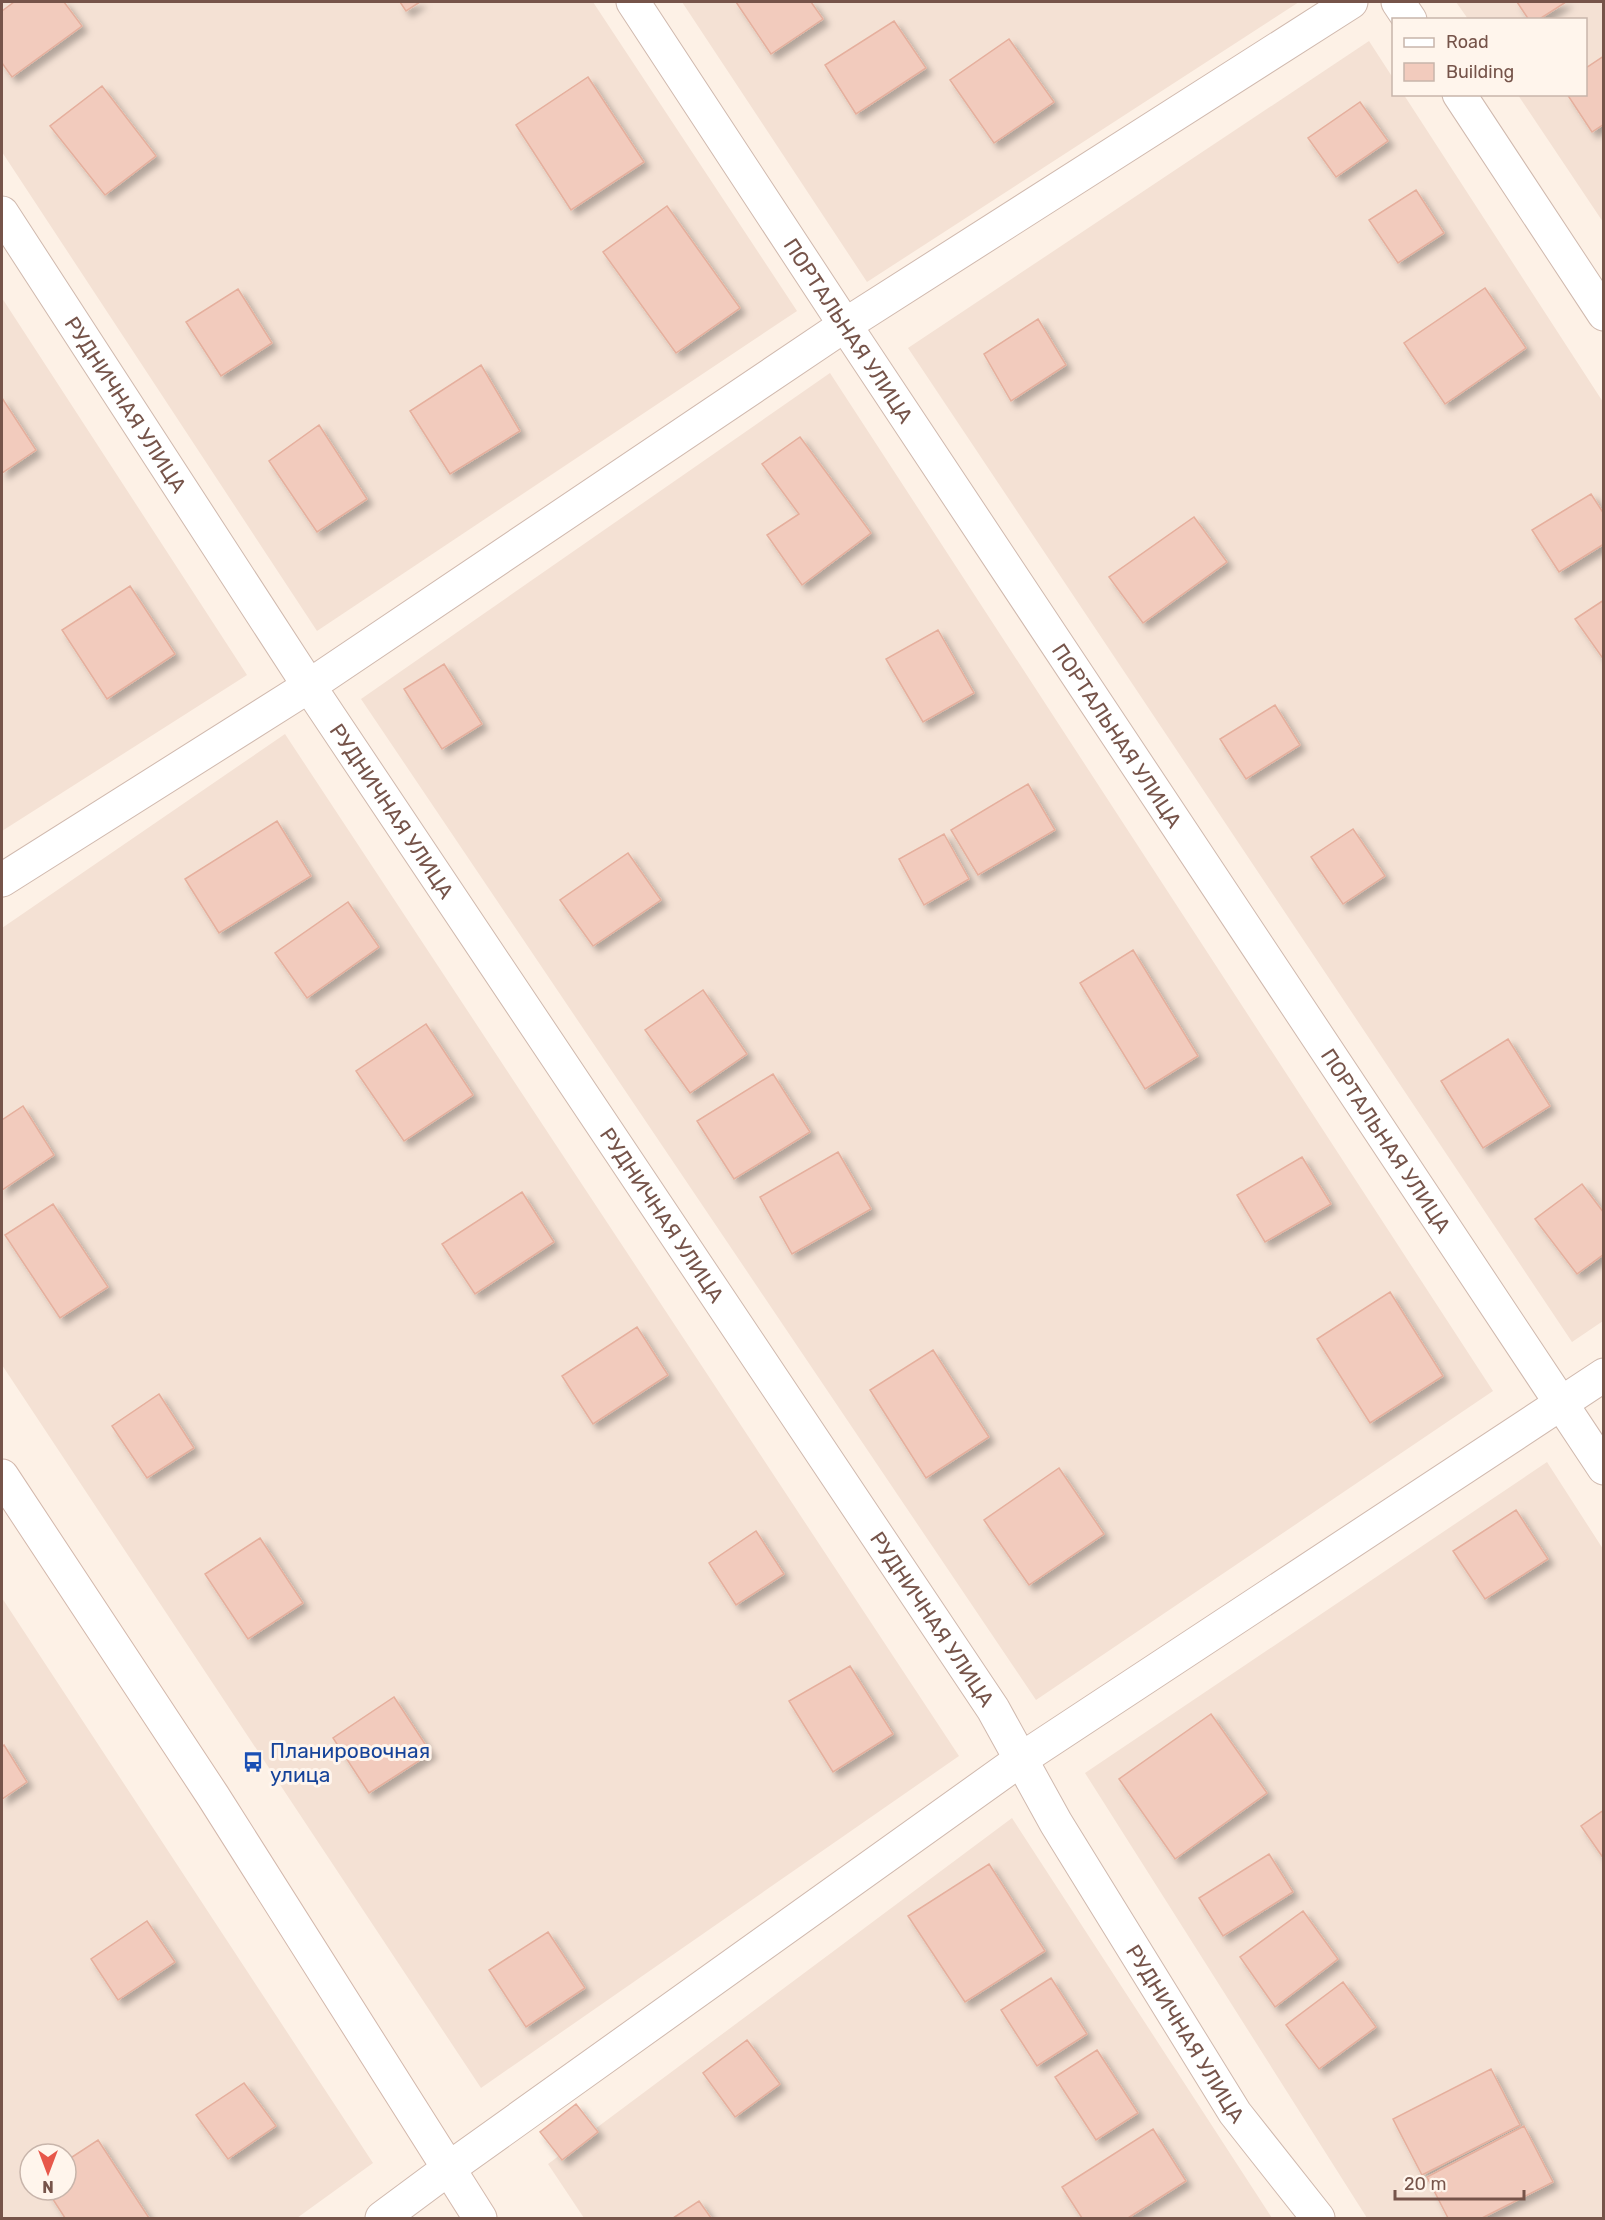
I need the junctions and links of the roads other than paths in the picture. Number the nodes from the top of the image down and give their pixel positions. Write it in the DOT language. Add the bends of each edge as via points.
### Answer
graph roads {
  1 [pos="633,2"];
  2 [pos="1351,2"];
  3 [pos="1398,2"];
  4 [pos="1409,18"];
  5 [pos="1460,96"];
  6 [pos="2,213"];
  7 [pos="1604,314"];
  8 [pos="845,325"];
  9 [pos="309,686"];
  10 [pos="2,879"];
  11 [pos="1604,1375"];
  12 [pos="1561,1403"];
  13 [pos="1604,1468"];
  14 [pos="2,1476"];
  15 [pos="1020,1760"];
  16 [pos="448,2169"];
  17 [pos="382,2218"];
  18 [pos="480,2218"];
  19 [pos="1318,2218"];
  1 -- 8 [label="street, ПОРТАЛЬНАЯ УЛИЦА"];
  2 -- 8 [label="street"];
  3 -- 4 [label="street"];
  5 -- 7 [label="street"];
  6 -- 9 [label="street, РУДНИЧНАЯ УЛИЦА"];
  8 -- 9 [label="street"];
  8 -- 12 [label="street, ПОРТАЛЬНАЯ УЛИЦА"];
  9 -- 10 [label="street"];
  9 -- 15 [label="street, РУДНИЧНАЯ УЛИЦА" via="993,1709"];
  11 -- 12 [label="street"];
  12 -- 13 [label="street, ПОРТАЛЬНАЯ УЛИЦА"];
  12 -- 15 [label="street"];
  14 -- 16 [label="street" via="213,1796"];
  15 -- 16 [label="street"];
  15 -- 19 [label="street, РУДНИЧНАЯ УЛИЦА" via="1235,2113"];
  16 -- 17 [label="street"];
  16 -- 18 [label="street"];
}
